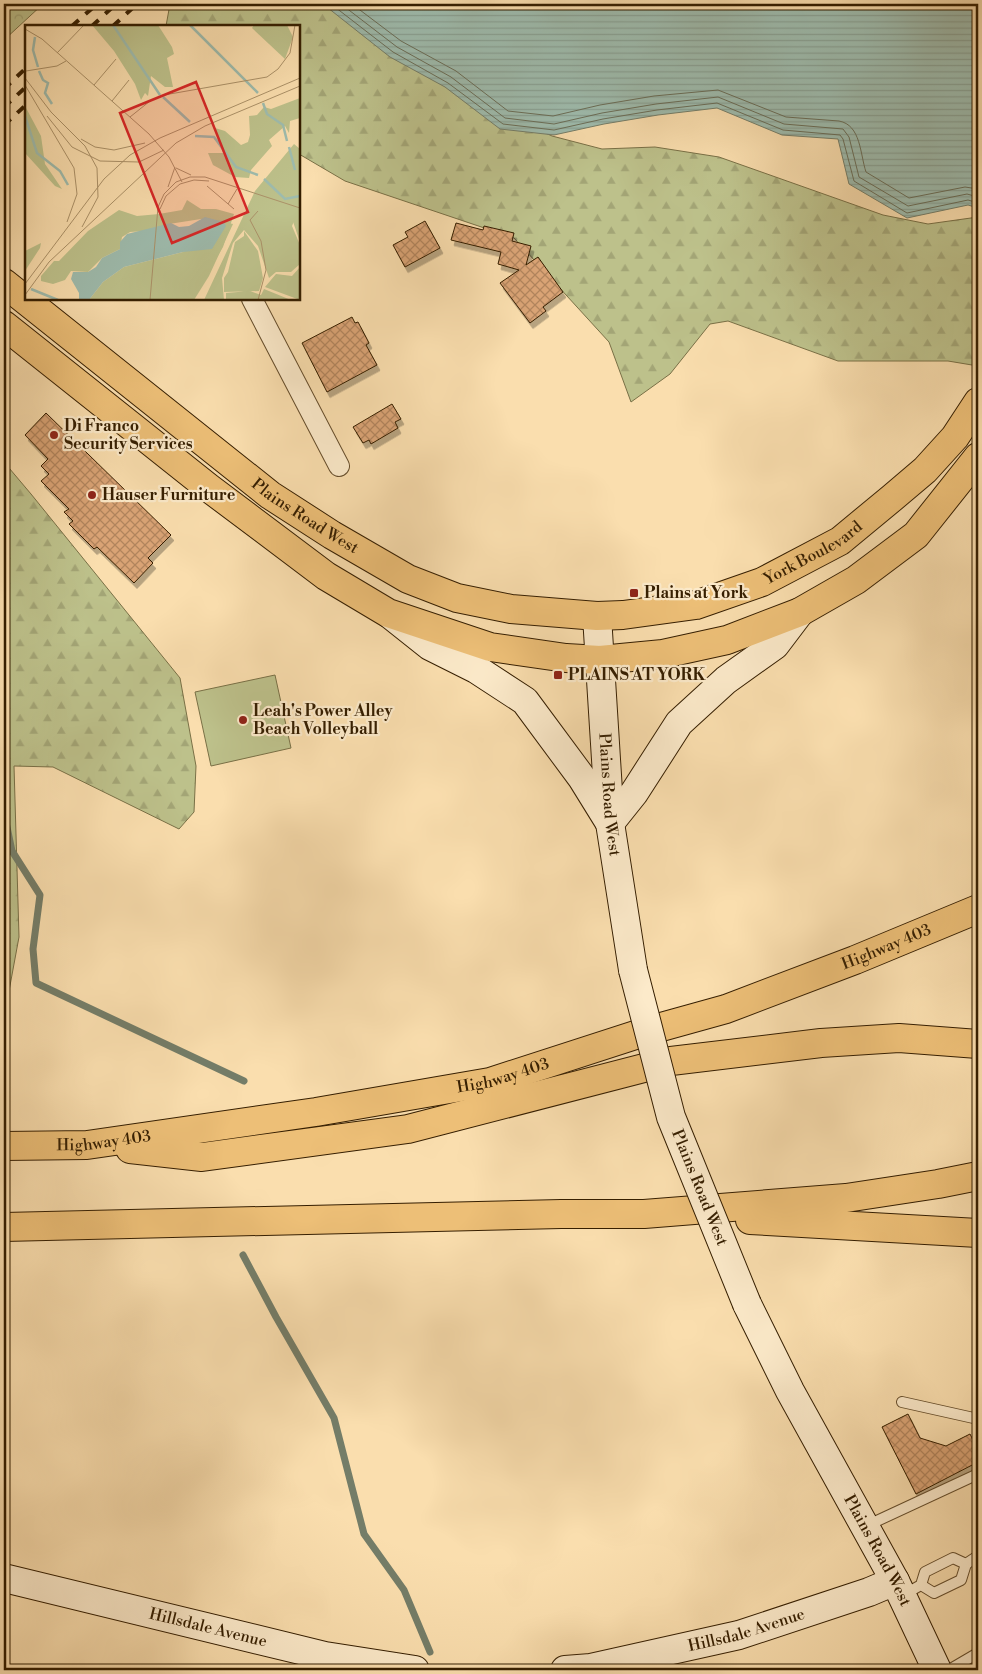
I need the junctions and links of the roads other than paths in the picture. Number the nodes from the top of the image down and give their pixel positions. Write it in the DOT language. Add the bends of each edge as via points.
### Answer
graph roads {
  1 [pos="28,300"];
  2 [pos="253,300"];
  3 [pos="4,325"];
  4 [pos="978,402"];
  5 [pos="978,457"];
  6 [pos="339,466"];
  7 [pos="800,612"];
  8 [pos="388,613"];
  9 [pos="597,616"];
  10 [pos="600,660"];
  11 [pos="610,823"];
  12 [pos="978,909"];
  13 [pos="978,1044"];
  14 [pos="87,1145"];
  15 [pos="4,1146"];
  16 [pos="978,1176"];
  17 [pos="644,1214"];
  18 [pos="4,1227"];
  19 [pos="978,1233"];
  20 [pos="902,1402"];
  21 [pos="978,1419"];
  22 [pos="978,1474"];
  23 [pos="865,1526"];
  24 [pos="978,1556"];
  25 [pos="966,1564"];
  26 [pos="4,1578"];
  27 [pos="906,1587"];
  28 [pos="978,1653"];
  29 [pos="415,1670"];
  30 [pos="565,1670"];
  31 [pos="937,1670"];
  32 [pos="949,1670"];
  1 -- 9 [label="main road, Plains Road West" via="270,495 332,536 400,574 457,598 511,610"];
  2 -- 6 [label="street"];
  3 -- 8 [label="main road, Plains Road West" via="201,482 326,576"];
  4 -- 9 [label="main road, York Boulevard" via="955,437 925,470 840,541 762,582 696,605 624,616"];
  5 -- 7 [label="main road" via="916,535 856,580"];
  7 -- 10 [label="main road" via="727,640 663,654"];
  7 -- 11 [label="main road" via="775,645 726,680 679,723 634,794"];
  8 -- 10 [label="main road, Plains Road West" via="490,647"];
  8 -- 11 [label="main road" via="430,646 476,668 525,701 582,778"];
  9 -- 10 [label="main road, Plains Road West"];
  10 -- 11 [label="main road, Plains Road West"];
  11 -- 23 [label="main road, Plains Road West, bridge" via="633,970 671,1117 747,1304 790,1391"];
  12 -- 14 [label="main road, Highway 403" via="726,1009 490,1082 316,1112"];
  13 -- 14 [label="main road" via="889,1039 822,1042 671,1061 408,1130 202,1157"];
  14 -- 15 [label="main road, Highway 403"];
  16 -- 17 [label="main road" via="846,1198"];
  17 -- 18 [label="main road"];
  17 -- 19 [label="main road"];
  20 -- 21 [label="lane"];
  22 -- 23 [label="lane"];
  23 -- 27 [label="main road, Plains Road West"];
  24 -- 25 [label="lane"];
  25 -- 27 [label="lane" via="953,1558 925,1572"];
  25 -- 27 [label="lane" via="961,1580 934,1593"];
  26 -- 29 [label="main road, Hillsdale Avenue" via="325,1656"];
  27 -- 30 [label="main road, Hillsdale Avenue" via="869,1592 739,1634 591,1668"];
  27 -- 31 [label="main road, Plains Road West"];
  28 -- 32 [label="lane"];
}
